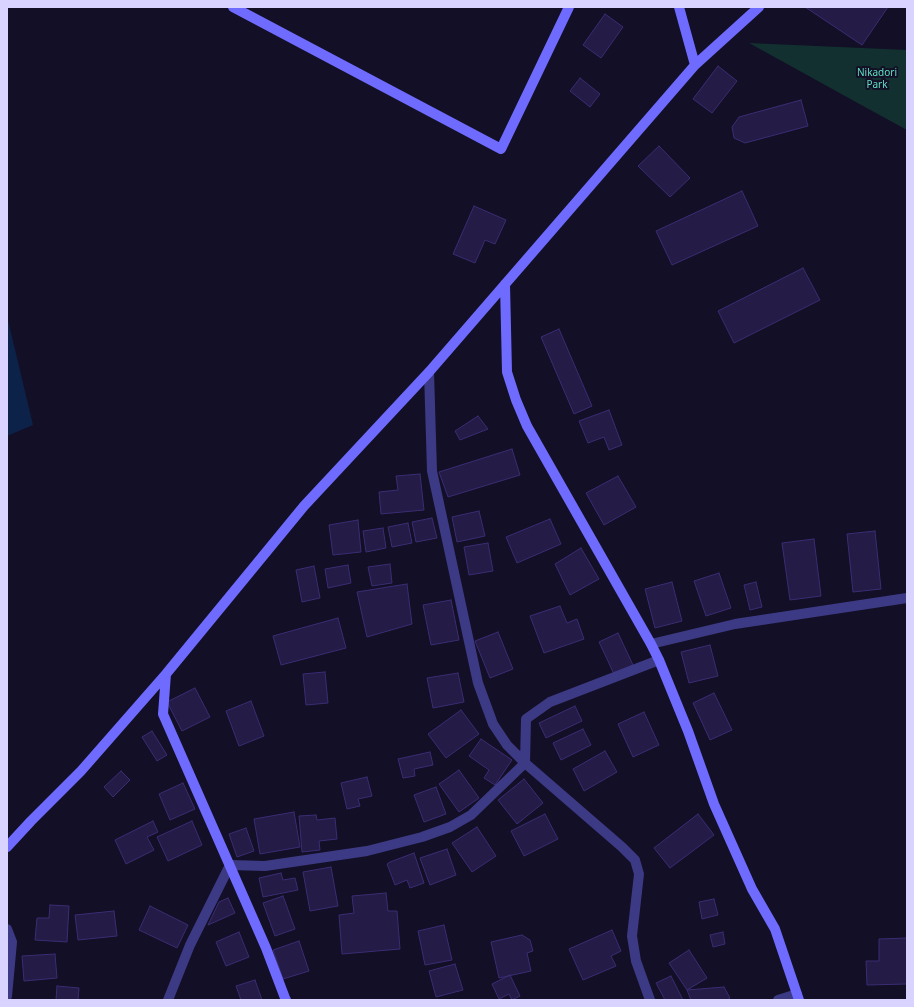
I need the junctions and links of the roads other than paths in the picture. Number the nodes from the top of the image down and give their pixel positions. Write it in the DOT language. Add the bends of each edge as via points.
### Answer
graph roads {
  1 [pos="233,7"];
  2 [pos="569,7"];
  3 [pos="678,7"];
  4 [pos="759,7"];
  5 [pos="695,65"];
  6 [pos="505,284"];
  7 [pos="429,372"];
  8 [pos="907,598"];
  9 [pos="651,644"];
  10 [pos="659,660"];
  11 [pos="166,674"];
  12 [pos="525,763"];
  13 [pos="7,847"];
  14 [pos="230,866"];
  15 [pos="7,929"];
  16 [pos="7,996"];
  17 [pos="798,997"];
  18 [pos="168,1000"];
  19 [pos="286,1000"];
  20 [pos="650,1000"];
  21 [pos="778,1000"];
  1 -- 2 [label="street" via="501,149"];
  3 -- 5 [label="street"];
  4 -- 5 [label="street"];
  5 -- 6 [label="street"];
  6 -- 7 [label="street"];
  6 -- 9 [label="street" via="507,372 516,400 527,426"];
  7 -- 11 [label="street" via="304,506"];
  7 -- 12 [label="street" via="432,471 478,683 493,724"];
  8 -- 9 [label="street" via="735,624"];
  9 -- 10 [label="street"];
  10 -- 12 [label="street" via="550,702 526,719"];
  10 -- 17 [label="street" via="714,804 752,889 775,929"];
  11 -- 13 [label="street" via="81,771"];
  11 -- 14 [label="street" via="163,714"];
  12 -- 14 [label="street" via="471,815 450,827 368,851 265,866"];
  12 -- 20 [label="street" via="635,860 639,874 632,936 636,961"];
  14 -- 18 [label="street" via="190,945"];
  14 -- 19 [label="street"];
  15 -- 16 [label="street" via="12,942"];
  17 -- 21 [label="street"];
}
